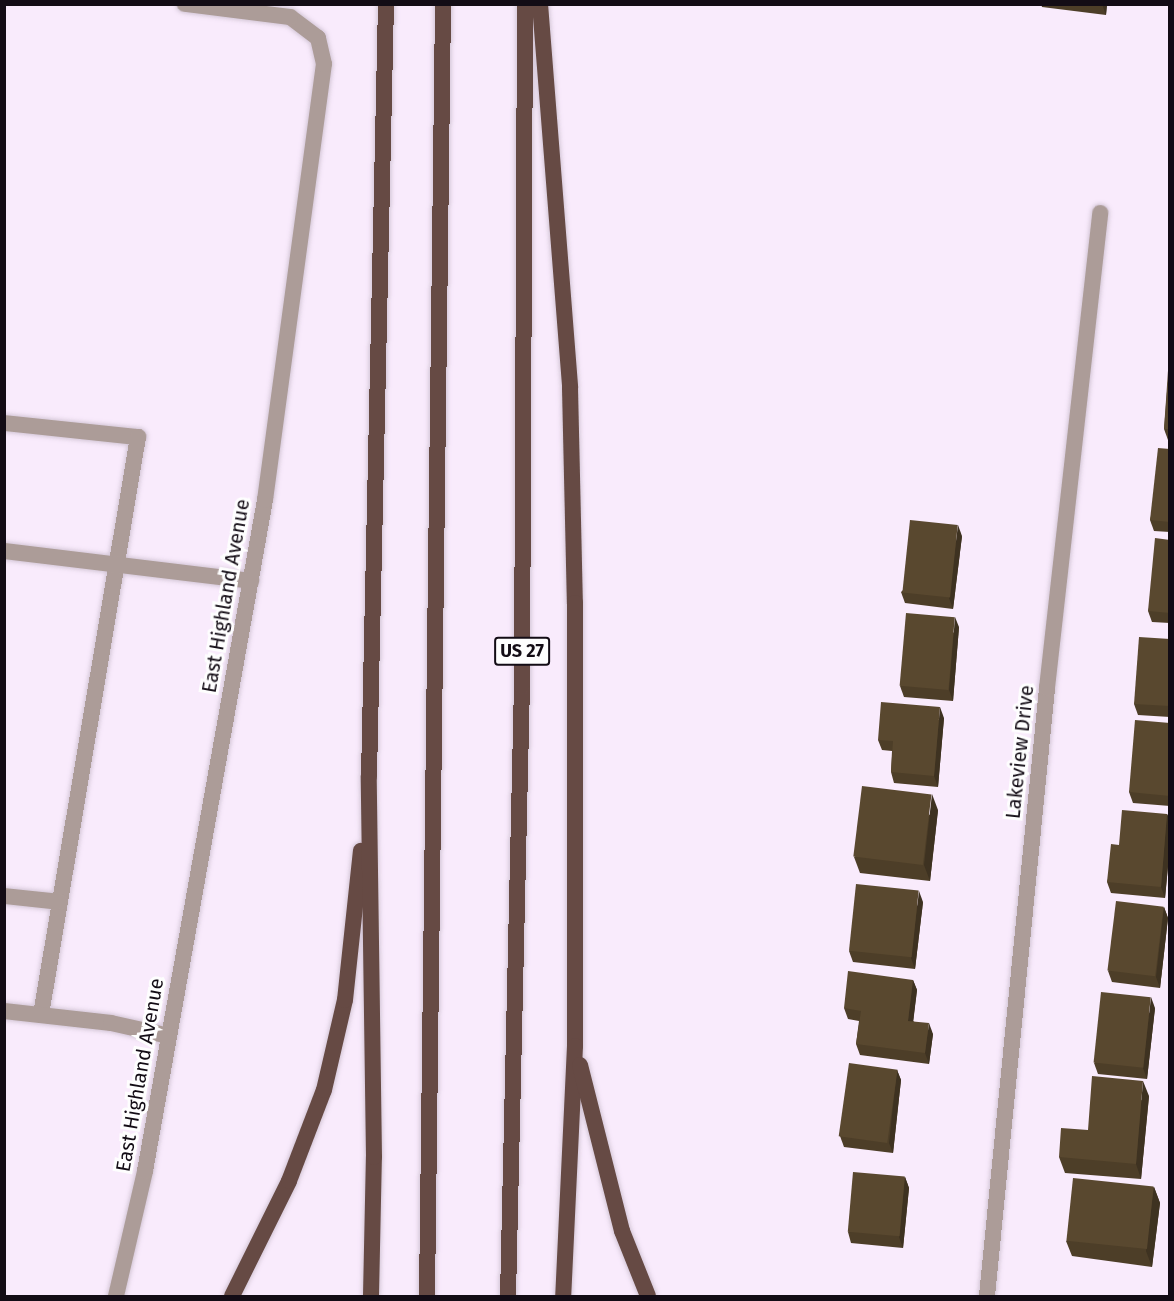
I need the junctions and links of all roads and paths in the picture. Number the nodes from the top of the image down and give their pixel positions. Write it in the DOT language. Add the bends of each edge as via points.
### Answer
graph roads {
  1 [pos="185,4"];
  2 [pos="386,4"];
  3 [pos="443,4"];
  4 [pos="525,4"];
  5 [pos="540,4"];
  6 [pos="1100,213"];
  7 [pos="4,423"];
  8 [pos="4,551"];
  9 [pos="117,563"];
  10 [pos="251,581"];
  11 [pos="369,776"];
  12 [pos="4,896"];
  13 [pos="60,902"];
  14 [pos="4,1011"];
  15 [pos="41,1016"];
  16 [pos="169,1036"];
  17 [pos="575,1046"];
  18 [pos="116,1296"];
  19 [pos="232,1296"];
  20 [pos="372,1296"];
  21 [pos="427,1296"];
  22 [pos="508,1296"];
  23 [pos="563,1296"];
  24 [pos="648,1296"];
  25 [pos="987,1296"];
  1 -- 10 [label="street, East Highland Avenue" via="290,17 318,38 324,64 266,500"];
  2 -- 11 [label="highway"];
  3 -- 21 [label="highway"];
  4 -- 22 [label="highway, US 27" via="522,686"];
  5 -- 17 [label="highway" via="570,388"];
  6 -- 25 [label="street, Lakeview Drive" via="1047,688"];
  7 -- 9 [label="street" via="138,437"];
  8 -- 9 [label="street"];
  9 -- 10 [label="street"];
  9 -- 13 [label="street"];
  10 -- 16 [label="street, East Highland Avenue"];
  11 -- 19 [label="highway" via="345,1000 324,1090 290,1182"];
  11 -- 20 [label="highway"];
  12 -- 13 [label="street"];
  13 -- 15 [label="street"];
  14 -- 15 [label="street"];
  15 -- 16 [label="street" via="111,1023"];
  16 -- 18 [label="street, East Highland Avenue" via="145,1171"];
  17 -- 23 [label="highway"];
  17 -- 24 [label="highway" via="622,1231"];
}
